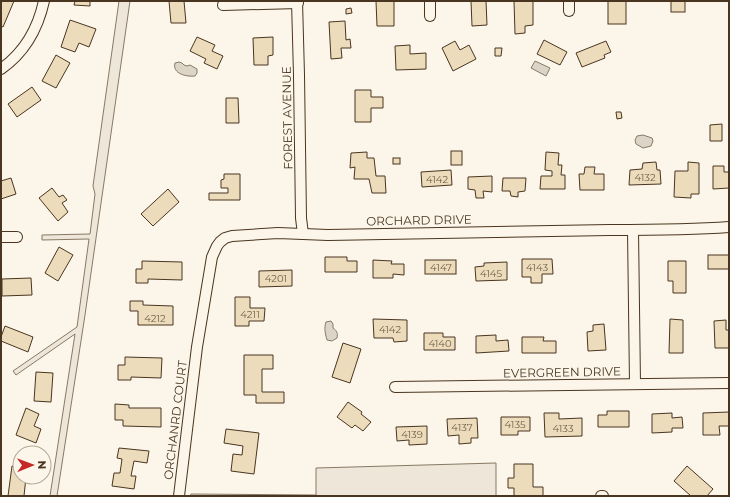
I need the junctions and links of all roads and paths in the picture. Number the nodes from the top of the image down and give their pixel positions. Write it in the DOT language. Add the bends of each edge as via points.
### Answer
graph roads {
  1 [pos="44,1"];
  2 [pos="430,1"];
  3 [pos="297,2"];
  4 [pos="223,5"];
  5 [pos="430,16"];
  6 [pos="1,69"];
  7 [pos="729,227"];
  8 [pos="633,230"];
  9 [pos="303,234"];
  10 [pos="1,237"];
  11 [pos="17,237"];
  12 [pos="197,347"];
  13 [pos="729,383"];
  14 [pos="635,384"];
  15 [pos="395,388"];
  16 [pos="179,496"];
  1 -- 6 [label="street" via="28,41"];
  2 -- 5 [label="street"];
  3 -- 4 [label="street"];
  3 -- 9 [label="street, FOREST AVENUE" via="300,218"];
  7 -- 8 [label="street, ORCHARD DRIVE"];
  8 -- 9 [label="street, ORCHARD DRIVE"];
  8 -- 14 [label="street"];
  9 -- 12 [label="street, ORCHARD DRIVE" via="232,236 220,242 212,258"];
  10 -- 11 [label="street"];
  12 -- 16 [label="street, ORCHANRD COURT"];
  13 -- 14 [label="street, EVERGREEN DRIVE"];
  14 -- 15 [label="street, EVERGREEN DRIVE"];
}
